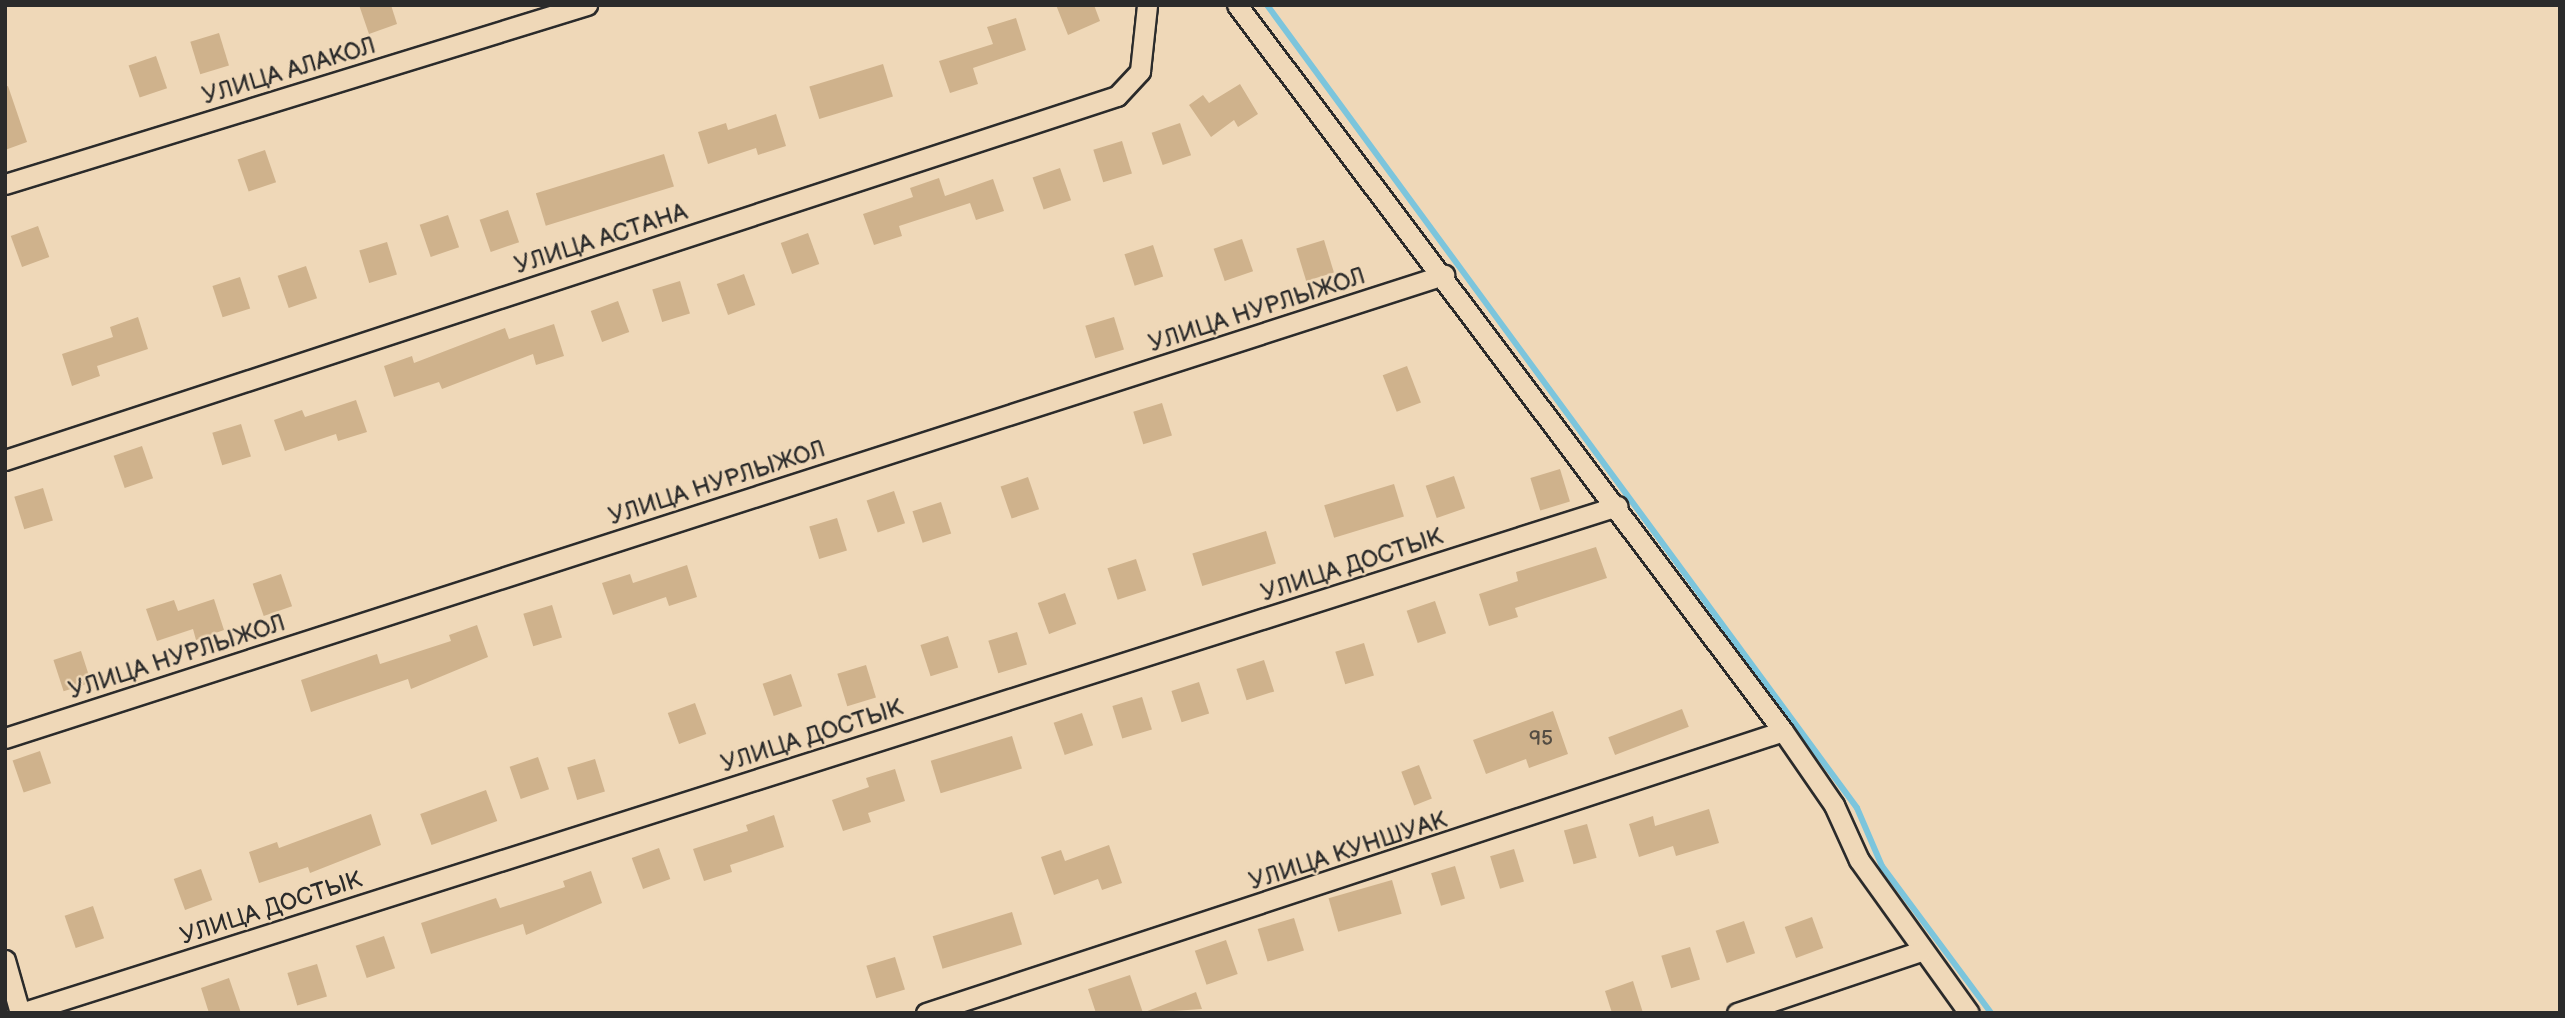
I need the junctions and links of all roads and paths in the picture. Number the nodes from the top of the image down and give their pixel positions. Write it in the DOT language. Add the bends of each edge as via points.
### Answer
graph roads {
  1 [pos="587,5"];
  2 [pos="1147,5"];
  3 [pos="1237,5"];
  4 [pos="5,184"];
  5 [pos="1444,275"];
  6 [pos="5,460"];
  7 [pos="1616,506"];
  8 [pos="1783,731"];
  9 [pos="5,738"];
  10 [pos="1921,951"];
  11 [pos="5,960"];
  12 [pos="29,1012"];
  13 [pos="926,1013"];
  14 [pos="1737,1013"];
  15 [pos="1969,1013"];
  1 -- 4 [label="street, УЛИЦА АЛАКОЛ"];
  2 -- 6 [label="street, УЛИЦА АСТАНА" via="1139,71 1117,96"];
  3 -- 5 [label="street"];
  5 -- 7 [label="street"];
  5 -- 9 [label="street, УЛИЦА НУРЛЫЖОЛ"];
  7 -- 8 [label="street"];
  7 -- 12 [label="street, УЛИЦА ДОСТЫК"];
  8 -- 10 [label="street" via="1834,805 1859,860"];
  8 -- 13 [label="street, УЛИЦА КУНШУАК"];
  10 -- 14 [label="street"];
  10 -- 15 [label="street"];
  11 -- 12 [label="street"];
}
